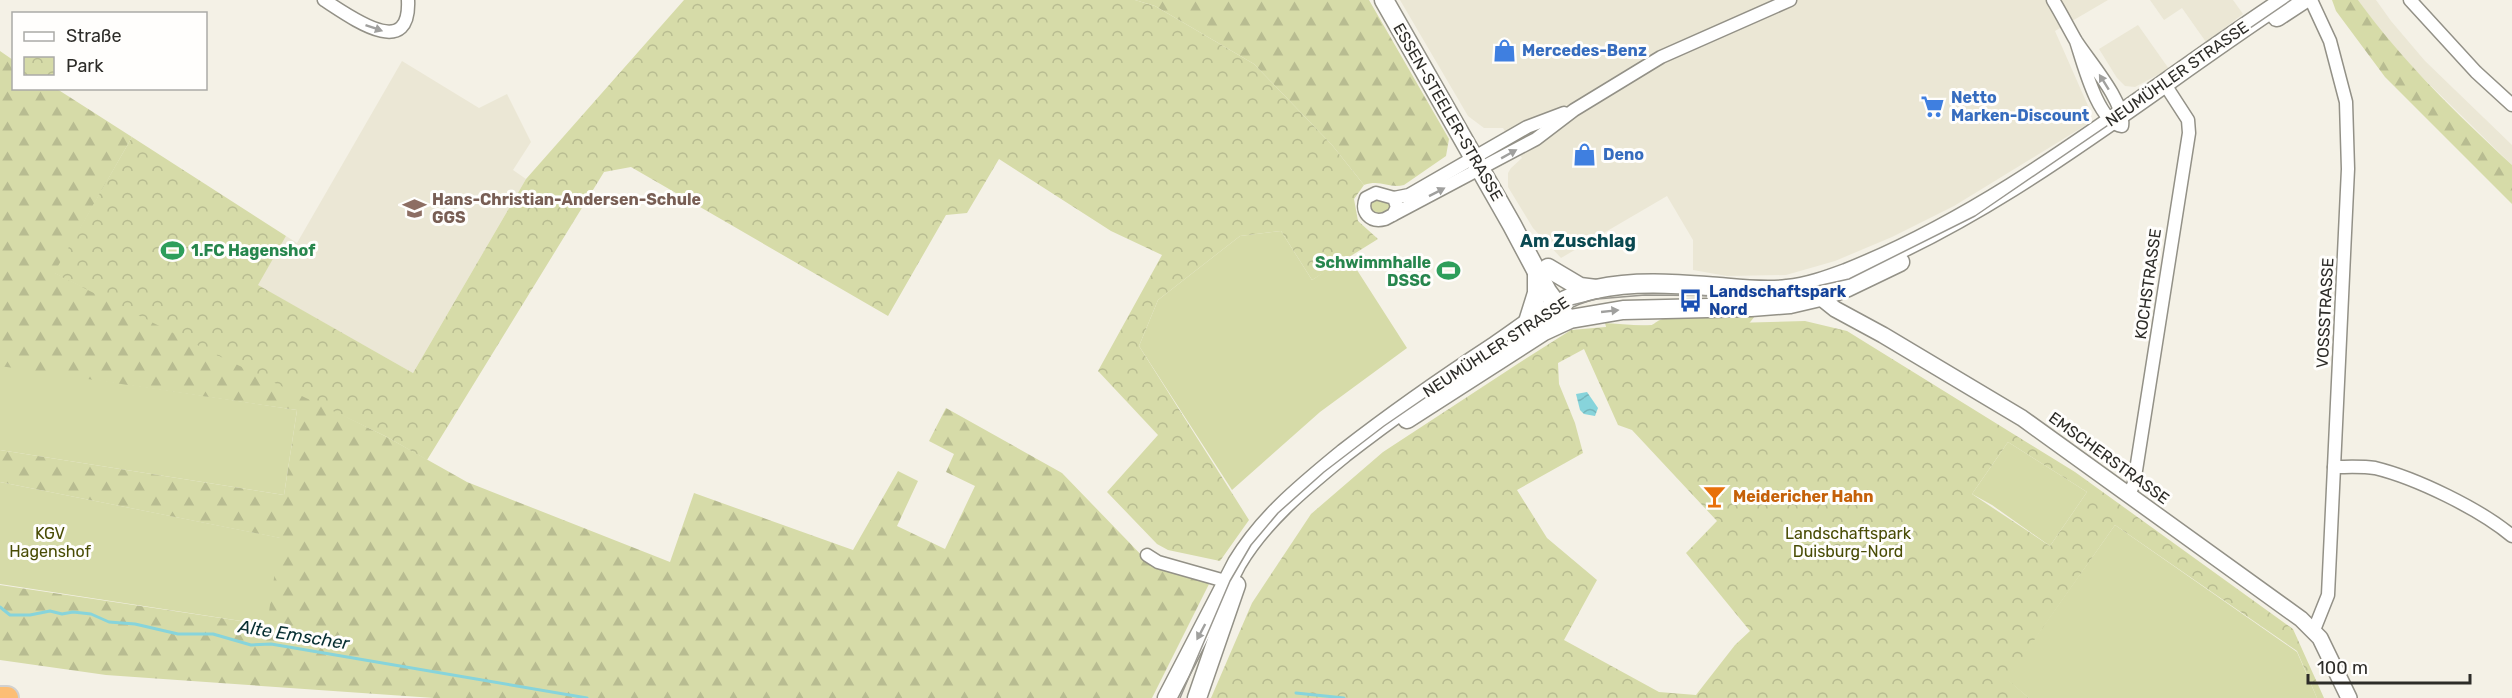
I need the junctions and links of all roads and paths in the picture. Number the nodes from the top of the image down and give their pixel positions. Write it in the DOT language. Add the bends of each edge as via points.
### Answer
graph roads {
  1 [pos="324,0"];
  2 [pos="408,0"];
  3 [pos="1384,0"];
  4 [pos="1790,0"];
  5 [pos="2052,0"];
  6 [pos="2285,0"];
  7 [pos="2303,0"];
  8 [pos="2311,0"];
  9 [pos="2410,0"];
  10 [pos="2168,88"];
  11 [pos="2512,105"];
  12 [pos="2118,120"];
  13 [pos="1477,163"];
  14 [pos="1394,198"];
  15 [pos="1393,215"];
  16 [pos="1542,269"];
  17 [pos="1596,289"];
  18 [pos="1818,291"];
  19 [pos="1564,309"];
  20 [pos="1527,325"];
  21 [pos="2334,467"];
  22 [pos="2129,495"];
  23 [pos="2512,536"];
  24 [pos="1147,555"];
  25 [pos="1232,582"];
  26 [pos="2314,630"];
  27 [pos="0,698"];
  28 [pos="7,698"];
  29 [pos="1167,698"];
  30 [pos="1197,698"];
  31 [pos="2349,698"];
  1 -- 2 [label="street, one-way" via="382,32 400,27 408,12"];
  3 -- 13 [label="main road, ESSEN-STEELER-STRASSE"];
  4 -- 13 [label="street" via="1661,57 1574,110 1536,139"];
  5 -- 12 [label="street" via="2076,41 2092,89"];
  6 -- 10 [label="main road, NEUMÜHLER STRASSE"];
  7 -- 10 [label="main road, NEUMÜHLER STRASSE"];
  8 -- 21 [label="street, VOSSSTRASSE" via="2330,41 2346,102 2348,169"];
  9 -- 11 [label="street"];
  10 -- 12 [label="main road, NEUMÜHLER STRASSE"];
  10 -- 22 [label="street, KOCHSTRASSE" via="2188,120 2189,133 2150,387"];
  12 -- 18 [label="main road, NEUMÜHLER STRASSE" via="1977,222 1848,287"];
  13 -- 14 [label="street" via="1409,195"];
  15 -- 13 [label="street, one-way"];
  13 -- 16 [label="main road, ESSEN-STEELER-STRASSE" via="1512,225 1529,242"];
  14 -- 15 [label="street"];
  14 -- 15 [label="street" via="1376,193 1366,198 1363,207 1366,215 1375,220"];
  16 -- 17 [label="main road" via="1581,287"];
  16 -- 19 [label="main road, ESSEN-STEELER-STRASSE"];
  16 -- 20 [label="main road"];
  17 -- 18 [label="main road, NEUMÜHLER STRASSE" via="1643,284"];
  17 -- 19 [label="main road, NEUMÜHLER STRASSE"];
  19 -- 18 [label="main road, NEUMÜHLER STRASSE, one-way" via="1751,307 1790,304"];
  18 -- 22 [label="street, EMSCHERSTRASSE" via="1844,315 2022,418"];
  19 -- 20 [label="main road, NEUMÜHLER STRASSE"];
  19 -- 25 [label="main road, NEUMÜHLER STRASSE" via="1544,331 1388,432 1328,478 1269,534"];
  20 -- 25 [label="main road, NEUMÜHLER STRASSE" via="1441,381 1323,471 1248,544"];
  21 -- 23 [label="street" via="2373,468 2392,473 2449,497"];
  21 -- 26 [label="street, VOSSSTRASSE" via="2328,595"];
  22 -- 26 [label="street, EMSCHERSTRASSE"];
  24 -- 25 [label="street" via="1158,562"];
  25 -- 29 [label="main road, NEUMÜHLER STRASSE, one-way"];
  25 -- 30 [label="main road, NEUMÜHLER STRASSE"];
  26 -- 31 [label="street, EMSCHERSTRASSE"];
  27 -- 28 [label="highway"];
}
